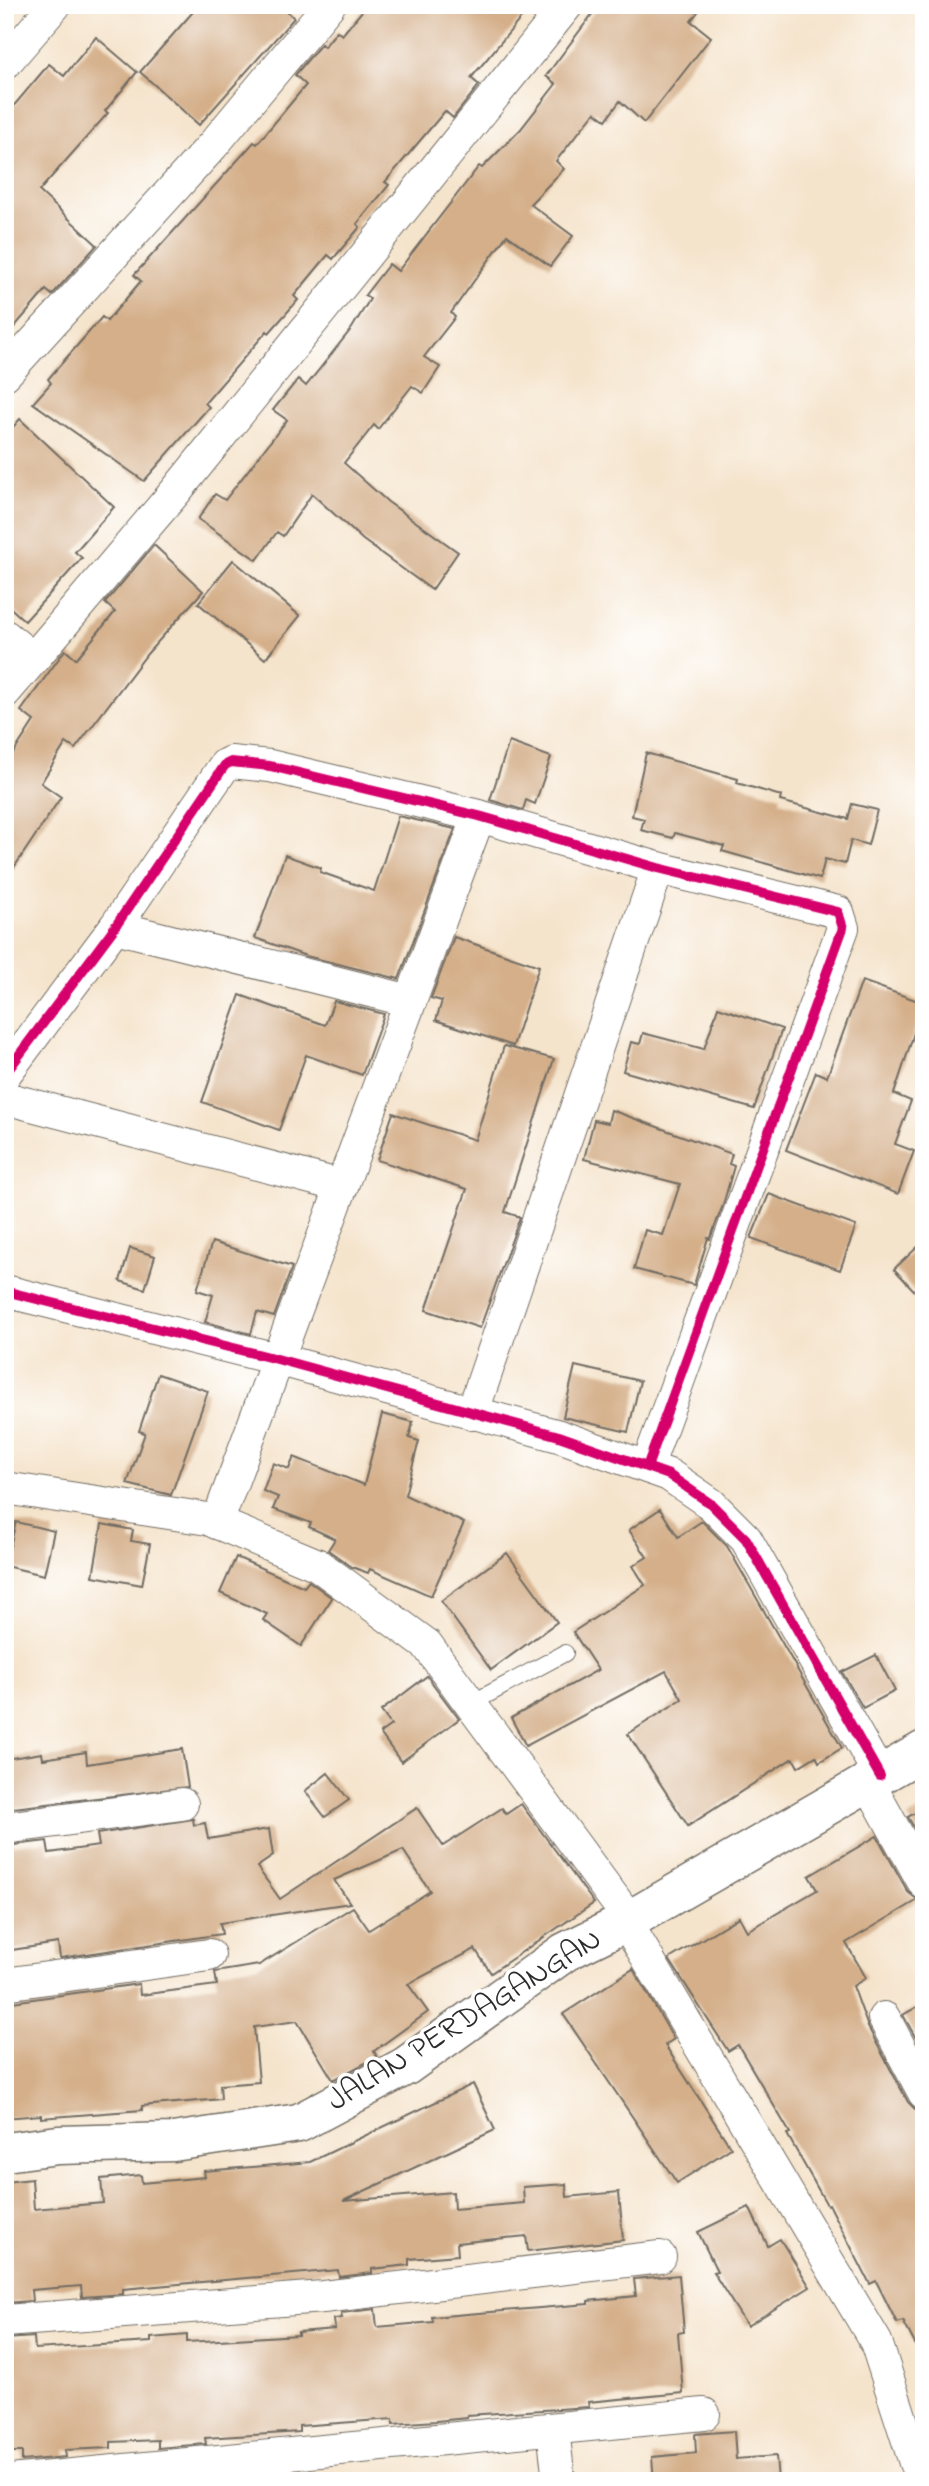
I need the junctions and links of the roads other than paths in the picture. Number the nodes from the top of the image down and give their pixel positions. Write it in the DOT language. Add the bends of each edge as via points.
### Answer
graph roads {
  1 [pos="55,5"];
  2 [pos="329,5"];
  3 [pos="567,5"];
  4 [pos="5,63"];
  5 [pos="5,374"];
  6 [pos="5,636"];
  7 [pos="32,658"];
  8 [pos="5,692"];
  9 [pos="479,816"];
  10 [pos="658,868"];
  11 [pos="115,926"];
  12 [pos="410,1001"];
  13 [pos="5,1074"];
  14 [pos="5,1098"];
  15 [pos="342,1186"];
  16 [pos="5,1291"];
  17 [pos="277,1359"];
  18 [pos="472,1414"];
  19 [pos="647,1467"];
  20 [pos="5,1489"];
  21 [pos="217,1523"];
  22 [pos="565,1653"];
  23 [pos="470,1704"];
  24 [pos="924,1750"];
  25 [pos="874,1779"];
  26 [pos="182,1804"];
  27 [pos="5,1828"];
  28 [pos="924,1883"];
  29 [pos="628,1921"];
  30 [pos="209,1955"];
  31 [pos="5,1984"];
  32 [pos="884,2018"];
  33 [pos="924,2093"];
  34 [pos="5,2152"];
  35 [pos="660,2257"];
  36 [pos="5,2321"];
  37 [pos="704,2414"];
  38 [pos="553,2429"];
  39 [pos="10,2481"];
  40 [pos="559,2481"];
  41 [pos="921,2481"];
  1 -- 4 [label="street"];
  2 -- 5 [label="street" via="213,145"];
  3 -- 7 [label="street" via="176,491"];
  6 -- 7 [label="street"];
  7 -- 8 [label="street"];
  9 -- 10 [label="street"];
  9 -- 11 [label="street" via="271,766 231,762"];
  9 -- 12 [label="street"];
  10 -- 18 [label="street"];
  10 -- 19 [label="street" via="832,909 844,922"];
  11 -- 12 [label="street"];
  11 -- 13 [label="street"];
  12 -- 15 [label="street"];
  14 -- 15 [label="street"];
  15 -- 17 [label="street"];
  16 -- 17 [label="street"];
  17 -- 18 [label="street"];
  17 -- 21 [label="street"];
  18 -- 19 [label="street" via="559,1436"];
  19 -- 25 [label="street" via="669,1475 711,1504 746,1539"];
  20 -- 21 [label="street"];
  21 -- 23 [label="street" via="318,1565 426,1645"];
  22 -- 23 [label="lane"];
  23 -- 29 [label="street"];
  24 -- 25 [label="street, JALAN PERDAGANGAN"];
  25 -- 28 [label="street"];
  25 -- 29 [label="street, JALAN PERDAGANGAN"];
  26 -- 27 [label="street"];
  29 -- 34 [label="street, JALAN PERDAGANGAN" via="565,1952 406,2066 299,2123 173,2142 58,2145"];
  29 -- 41 [label="street" via="876,2342"];
  30 -- 31 [label="street"];
  32 -- 33 [label="street"];
  35 -- 36 [label="street" via="323,2297"];
  37 -- 38 [label="street"];
  38 -- 39 [label="street"];
  38 -- 40 [label="street"];
}
